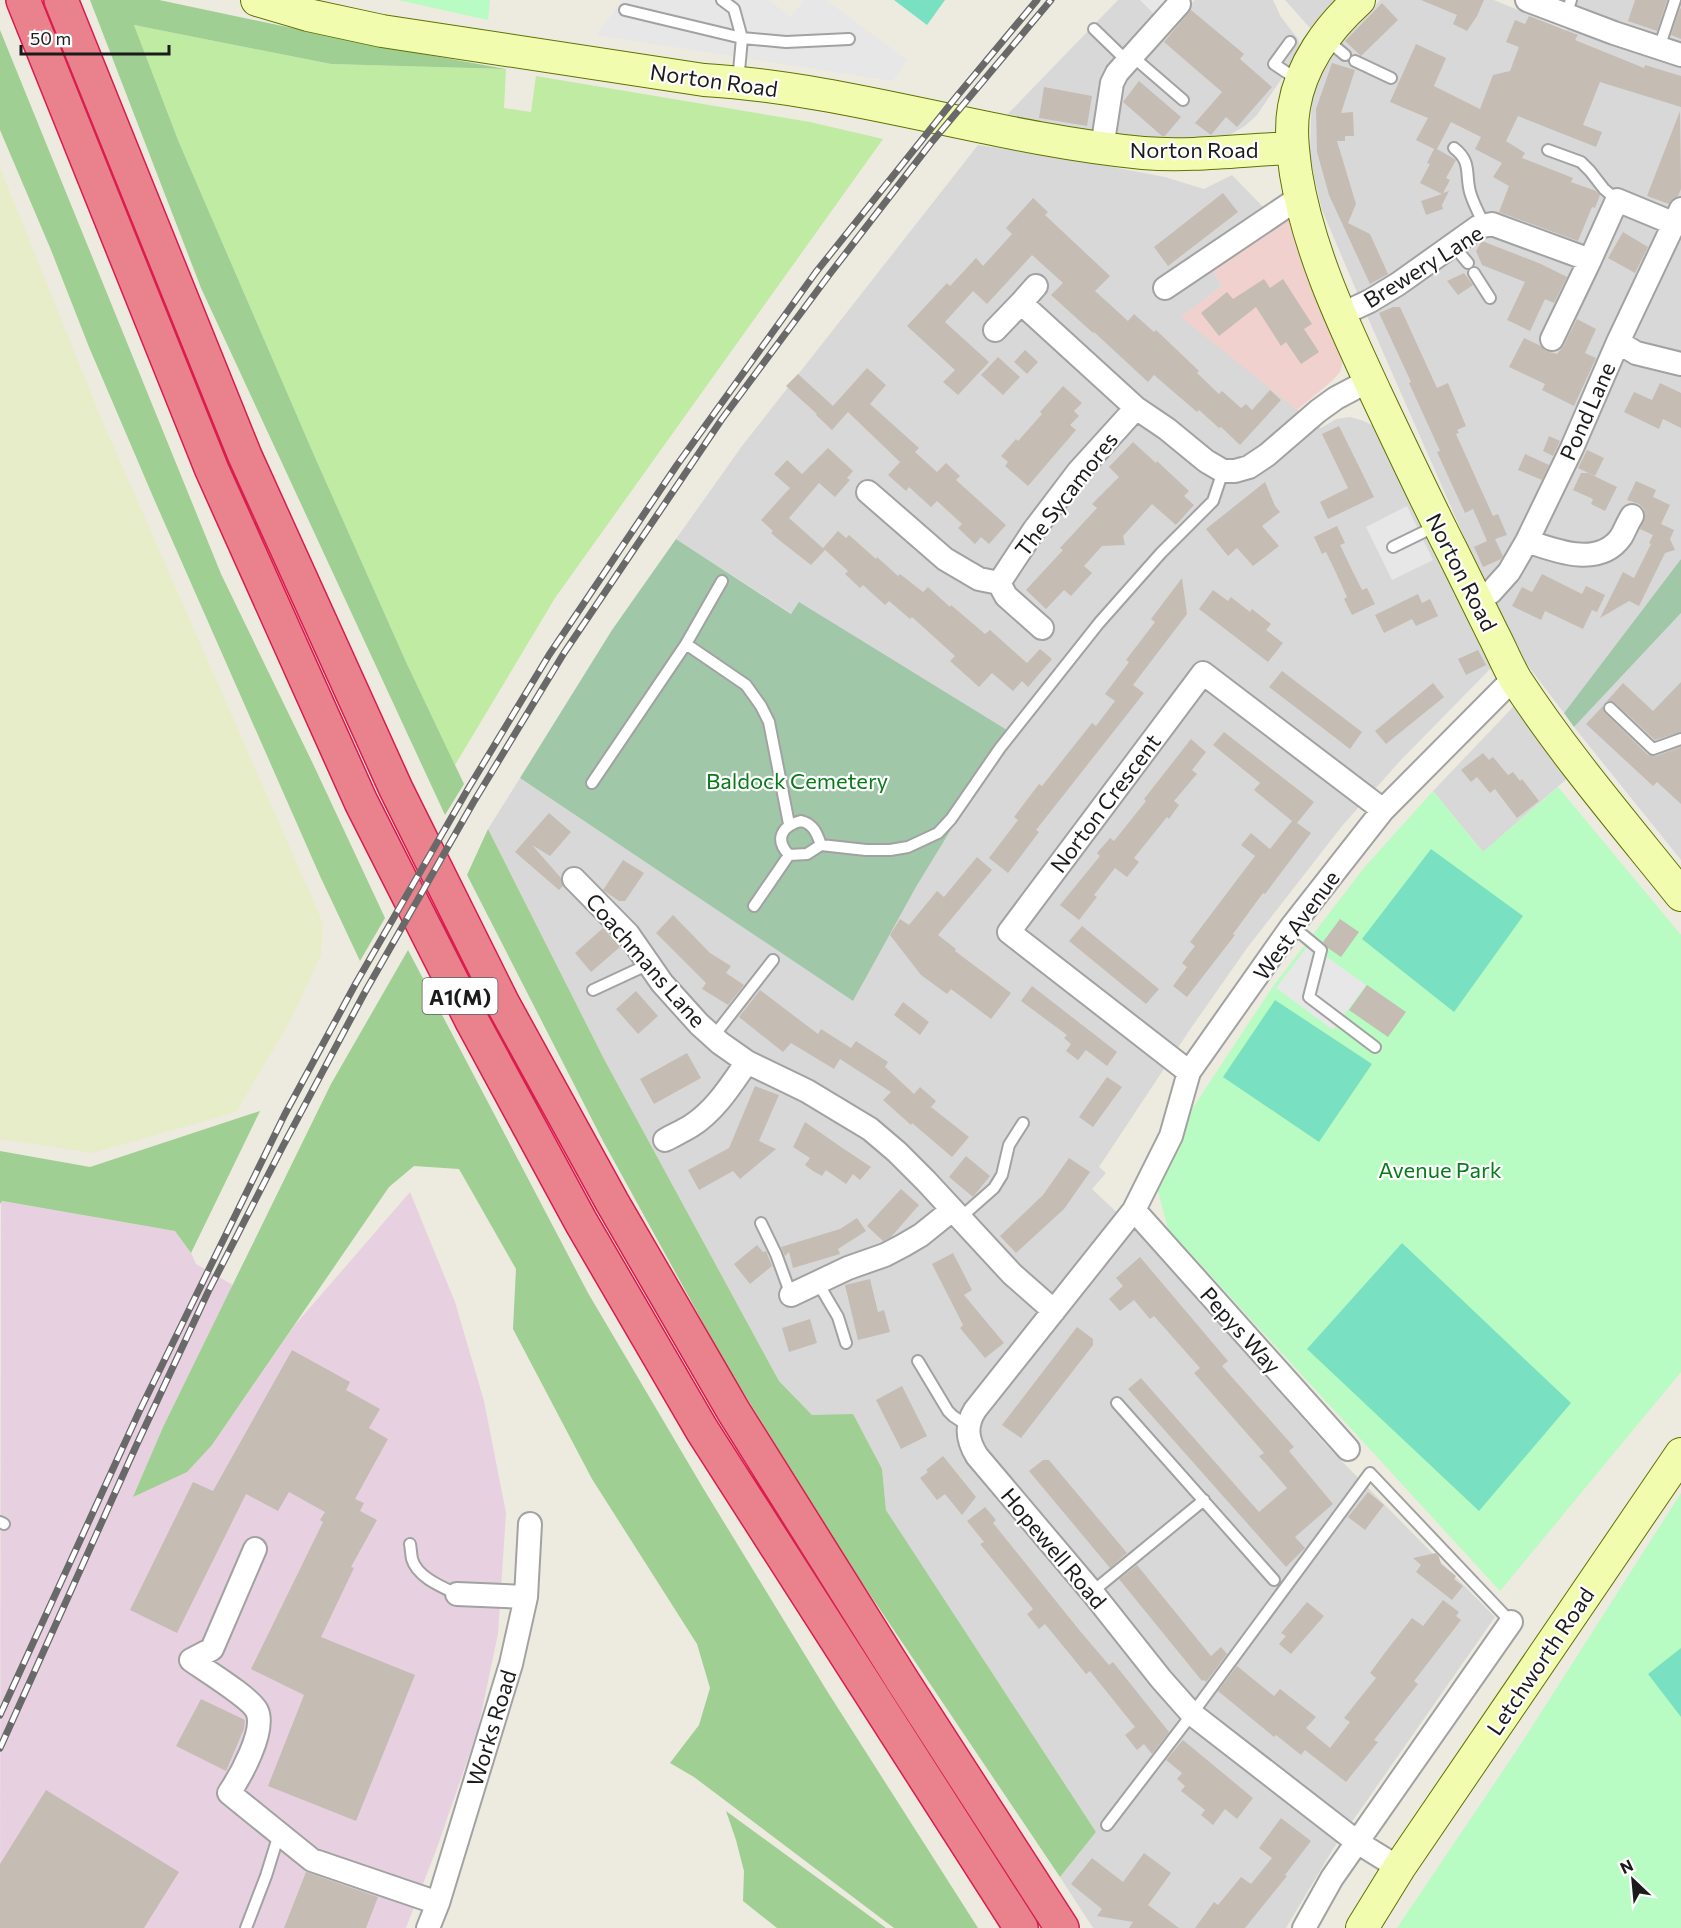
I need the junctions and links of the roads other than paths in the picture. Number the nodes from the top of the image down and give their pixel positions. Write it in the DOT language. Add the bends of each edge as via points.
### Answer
graph roads {
  1 [pos="23,0"];
  2 [pos="61,0"];
  3 [pos="257,0"];
  4 [pos="722,0"];
  5 [pos="1359,0"];
  6 [pos="1527,0"];
  7 [pos="1676,0"];
  8 [pos="1177,2"];
  9 [pos="1569,8"];
  10 [pos="625,10"];
  11 [pos="1094,29"];
  12 [pos="742,38"];
  13 [pos="849,39"];
  14 [pos="1290,42"];
  15 [pos="1659,48"];
  16 [pos="1681,55"];
  17 [pos="1130,58"];
  18 [pos="1355,62"];
  19 [pos="1391,78"];
  20 [pos="1301,81"];
  21 [pos="738,82"];
  22 [pos="1183,100"];
  23 [pos="1102,148"];
  24 [pos="1292,148"];
  25 [pos="1454,148"];
  26 [pos="1548,150"];
  27 [pos="1300,197"];
  28 [pos="1617,200"];
  29 [pos="1678,217"];
  30 [pos="1484,224"];
  31 [pos="1452,244"];
  32 [pos="1590,260"];
  33 [pos="1468,263"];
  34 [pos="1474,273"];
  35 [pos="1036,286"];
  36 [pos="1165,288"];
  37 [pos="1490,298"];
  38 [pos="1021,303"];
  39 [pos="1340,315"];
  40 [pos="995,330"];
  41 [pos="1552,339"];
  42 [pos="1618,342"];
  43 [pos="1681,364"];
  44 [pos="1370,381"];
  45 [pos="1136,408"];
  46 [pos="1223,471"];
  47 [pos="868,492"];
  48 [pos="1632,516"];
  49 [pos="1438,525"];
  50 [pos="1527,541"];
  51 [pos="1393,547"];
  52 [pos="723,581"];
  53 [pos="999,583"];
  54 [pos="1476,601"];
  55 [pos="1042,628"];
  56 [pos="686,644"];
  57 [pos="1515,677"];
  58 [pos="1610,708"];
  59 [pos="1681,739"];
  60 [pos="592,783"];
  61 [pos="1383,810"];
  62 [pos="789,824"];
  63 [pos="821,845"];
  64 [pos="789,855"];
  65 [pos="574,879"];
  66 [pos="1681,896"];
  67 [pos="754,906"];
  68 [pos="1293,926"];
  69 [pos="773,960"];
  70 [pos="649,964"];
  71 [pos="593,990"];
  72 [pos="713,1037"];
  73 [pos="1375,1047"];
  74 [pos="747,1062"];
  75 [pos="1189,1072"];
  76 [pos="1023,1124"];
  77 [pos="665,1140"];
  78 [pos="1134,1210"];
  79 [pos="956,1214"];
  80 [pos="761,1223"];
  81 [pos="818,1283"];
  82 [pos="791,1295"];
  83 [pos="1054,1311"];
  84 [pos="846,1343"];
  85 [pos="918,1361"];
  86 [pos="1117,1403"];
  87 [pos="968,1426"];
  88 [pos="1348,1449"];
  89 [pos="1681,1454"];
  90 [pos="1204,1500"];
  91 [pos="530,1524"];
  92 [pos="410,1544"];
  93 [pos="255,1549"];
  94 [pos="1274,1580"];
  95 [pos="1092,1592"];
  96 [pos="457,1594"];
  97 [pos="526,1598"];
  98 [pos="1511,1622"];
  99 [pos="1192,1714"];
  100 [pos="1107,1825"];
  101 [pos="279,1833"];
  102 [pos="1357,1842"];
  103 [pos="1399,1868"];
  104 [pos="438,1903"];
  105 [pos="246,1928"];
  106 [pos="428,1928"];
  107 [pos="1021,1928"];
  108 [pos="1062,1928"];
  109 [pos="1304,1928"];
  110 [pos="1362,1928"];
  1 -- 107 [label="highway, A1(M)" via="212,470 361,802 473,1023 581,1222 702,1430"];
  2 -- 108 [label="highway, A1(M)" via="245,456 396,789 503,1004 734,1412"];
  3 -- 21 [label="street, Norton Road" via="382,31"];
  4 -- 12 [label="lane" via="734,9"];
  5 -- 20 [label="street" via="1348,10 1335,47 1308,63"];
  6 -- 9 [label="street"];
  7 -- 15 [label="lane"];
  8 -- 17 [label="street"];
  9 -- 15 [label="street"];
  10 -- 12 [label="lane"];
  11 -- 17 [label="lane"];
  12 -- 13 [label="lane" via="786,42"];
  12 -- 21 [label="lane"];
  14 -- 20 [label="lane" via="1274,64"];
  15 -- 16 [label="street"];
  17 -- 22 [label="lane"];
  17 -- 23 [label="street" via="1112,83"];
  18 -- 19 [label="lane"];
  20 -- 24 [label="street" via="1294,108"];
  21 -- 23 [label="street, Norton Road"];
  23 -- 24 [label="street, Norton Road" via="1187,154"];
  24 -- 27 [label="street, Norton Road"];
  25 -- 30 [label="lane" via="1466,162 1470,190"];
  26 -- 28 [label="lane" via="1581,162"];
  27 -- 36 [label="street"];
  27 -- 39 [label="street, Norton Road"];
  28 -- 29 [label="street"];
  28 -- 32 [label="street"];
  29 -- 42 [label="street, Pond Lane"];
  30 -- 31 [label="street, Brewery Lane"];
  30 -- 32 [label="street, Brewery Lane"];
  31 -- 33 [label="lane"];
  31 -- 39 [label="street, Brewery Lane" via="1398,284"];
  32 -- 41 [label="street"];
  34 -- 37 [label="lane"];
  35 -- 38 [label="street"];
  38 -- 40 [label="street"];
  38 -- 45 [label="street"];
  39 -- 44 [label="street, Norton Road"];
  42 -- 43 [label="street" via="1636,353"];
  42 -- 50 [label="street, Pond Lane"];
  44 -- 46 [label="street" via="1336,398 1249,467"];
  44 -- 49 [label="street, Norton Road"];
  45 -- 46 [label="street"];
  45 -- 53 [label="street, The Sycamores" via="1078,472"];
  46 -- 63 [label="lane" via="1213,501 1099,623 938,833 908,847 890,850"];
  47 -- 53 [label="street" via="945,559 967,574"];
  48 -- 50 [label="street" via="1620,538 1599,553 1571,554"];
  49 -- 51 [label="lane"];
  49 -- 54 [label="street, Norton Road"];
  50 -- 54 [label="street, Pond Lane" via="1509,572 1491,592"];
  52 -- 56 [label="lane"];
  53 -- 55 [label="street" via="1006,596"];
  54 -- 57 [label="street, Norton Road"];
  56 -- 60 [label="lane"];
  56 -- 62 [label="lane" via="746,685 761,706 769,722"];
  57 -- 61 [label="street, West Avenue"];
  57 -- 66 [label="street, Norton Road" via="1554,735"];
  58 -- 59 [label="lane" via="1653,749"];
  61 -- 68 [label="street, West Avenue"];
  61 -- 75 [label="street, Norton Crescent" via="1203,673 1009,932"];
  62 -- 63 [label="lane" via="808,823"];
  62 -- 64 [label="lane" via="782,836 783,849"];
  63 -- 64 [label="lane" via="807,854"];
  64 -- 67 [label="lane"];
  65 -- 70 [label="street, Coachmans Lane" via="628,934"];
  68 -- 73 [label="lane" via="1321,950 1309,997"];
  68 -- 75 [label="street, West Avenue"];
  69 -- 72 [label="lane"];
  70 -- 71 [label="lane"];
  70 -- 72 [label="street, Coachmans Lane"];
  72 -- 74 [label="street, Coachmans Lane"];
  74 -- 77 [label="street" via="705,1115"];
  74 -- 79 [label="street, Coachmans Lane" via="807,1091 870,1129"];
  75 -- 78 [label="street, West Avenue" via="1171,1136"];
  76 -- 79 [label="lane" via="1009,1145 1002,1175 994,1188"];
  78 -- 83 [label="street"];
  78 -- 88 [label="street, Pepys Way"];
  79 -- 81 [label="street" via="885,1255"];
  79 -- 83 [label="street, Coachmans Lane" via="1012,1274"];
  80 -- 82 [label="lane"];
  81 -- 82 [label="street"];
  81 -- 84 [label="lane" via="838,1317"];
  83 -- 87 [label="street" via="975,1410"];
  85 -- 87 [label="lane" via="948,1411"];
  86 -- 90 [label="lane"];
  87 -- 95 [label="street, Hopewell Road" via="968,1439 977,1456"];
  89 -- 103 [label="street, Letchworth Road"];
  90 -- 94 [label="lane"];
  90 -- 95 [label="lane"];
  91 -- 97 [label="street, Works Road"];
  92 -- 96 [label="lane" via="412,1561 422,1573"];
  93 -- 101 [label="street" via="212,1649 191,1660 257,1712 258,1732 240,1777 229,1793"];
  95 -- 99 [label="street, Hopewell Road"];
  96 -- 97 [label="street"];
  97 -- 104 [label="street, Works Road" via="511,1664"];
  98 -- 99 [label="lane" via="1370,1473"];
  98 -- 102 [label="street, Letchworth Road"];
  99 -- 100 [label="lane"];
  99 -- 102 [label="street, Hopewell Road"];
  101 -- 104 [label="street" via="312,1860"];
  101 -- 105 [label="lane"];
  102 -- 103 [label="street"];
  102 -- 109 [label="street, Letchworth Road"];
  103 -- 110 [label="street, Letchworth Road"];
  104 -- 106 [label="street, Works Road"];
}
